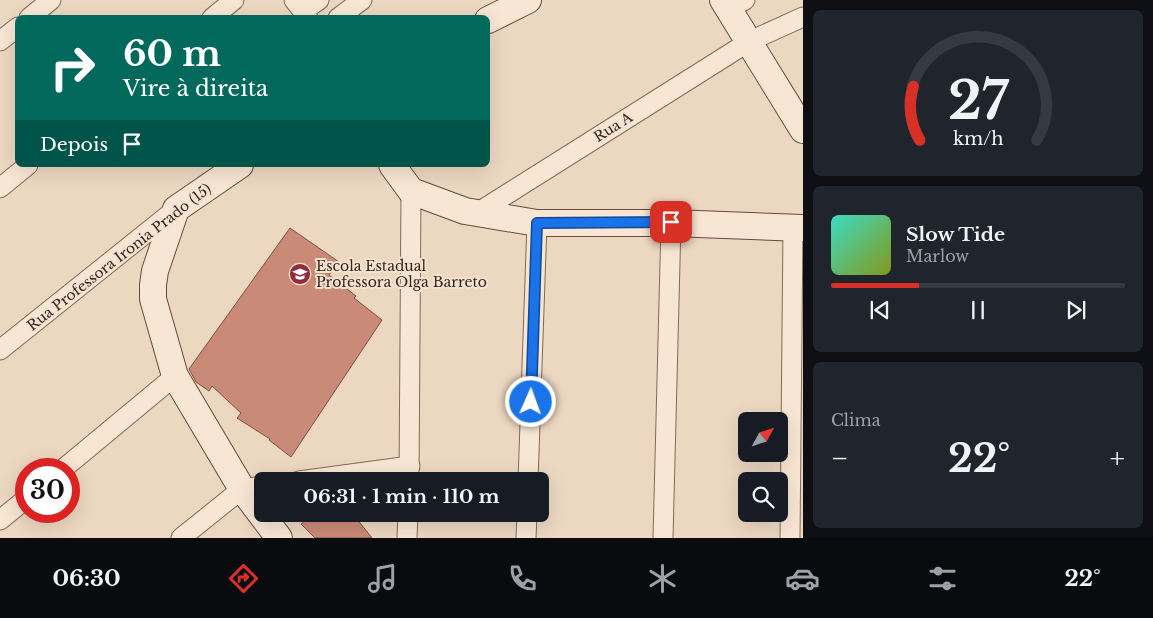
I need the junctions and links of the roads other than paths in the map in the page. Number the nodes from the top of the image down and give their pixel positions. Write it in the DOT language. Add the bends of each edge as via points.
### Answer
graph roads {
  1 [pos="51,0"];
  2 [pos="234,0"];
  3 [pos="319,0"];
  4 [pos="362,0"];
  5 [pos="528,0"];
  6 [pos="733,3"];
  7 [pos="302,10"];
  8 [pos="33,15"];
  9 [pos="216,15"];
  10 [pos="342,15"];
  11 [pos="803,17"];
  12 [pos="490,19"];
  13 [pos="15,29"];
  14 [pos="0,41"];
  15 [pos="750,41"];
  16 [pos="803,130"];
  17 [pos="26,167"];
  18 [pos="237,167"];
  19 [pos="394,167"];
  20 [pos="0,188"];
  21 [pos="412,191"];
  22 [pos="176,208"];
  23 [pos="477,213"];
  24 [pos="671,222"];
  25 [pos="537,223"];
  26 [pos="798,228"];
  27 [pos="0,350"];
  28 [pos="175,376"];
  29 [pos="76,458"];
  30 [pos="410,472"];
  31 [pos="528,472"];
  32 [pos="252,488"];
  33 [pos="15,508"];
  34 [pos="0,520"];
  35 [pos="408,522"];
  36 [pos="527,522"];
  37 [pos="180,538"];
  38 [pos="279,538"];
  39 [pos="407,538"];
  40 [pos="526,538"];
  41 [pos="663,538"];
  42 [pos="790,538"];
  1 -- 8 [label="street"];
  2 -- 9 [label="street"];
  3 -- 7 [label="street"];
  4 -- 10 [label="street"];
  5 -- 12 [label="street"];
  6 -- 15 [label="street"];
  11 -- 15 [label="street, Rua A"];
  13 -- 14 [label="street"];
  15 -- 16 [label="street"];
  15 -- 23 [label="street, Rua A"];
  17 -- 20 [label="street"];
  18 -- 22 [label="street, Rua Professora Ironia Prado (15)"];
  19 -- 21 [label="street"];
  21 -- 23 [label="street"];
  21 -- 30 [label="street"];
  22 -- 27 [label="street, Rua Professora Ironia Prado (15)"];
  22 -- 28 [label="street" via="153,284 153,299"];
  23 -- 25 [label="street"];
  24 -- 25 [label="street"];
  24 -- 26 [label="street"];
  24 -- 41 [label="street"];
  25 -- 31 [label="street"];
  26 -- 42 [label="street"];
  28 -- 29 [label="street"];
  28 -- 32 [label="street"];
  32 -- 37 [label="street"];
  32 -- 38 [label="street"];
  33 -- 34 [label="street"];
  35 -- 39 [label="street"];
  36 -- 40 [label="street"];
}
